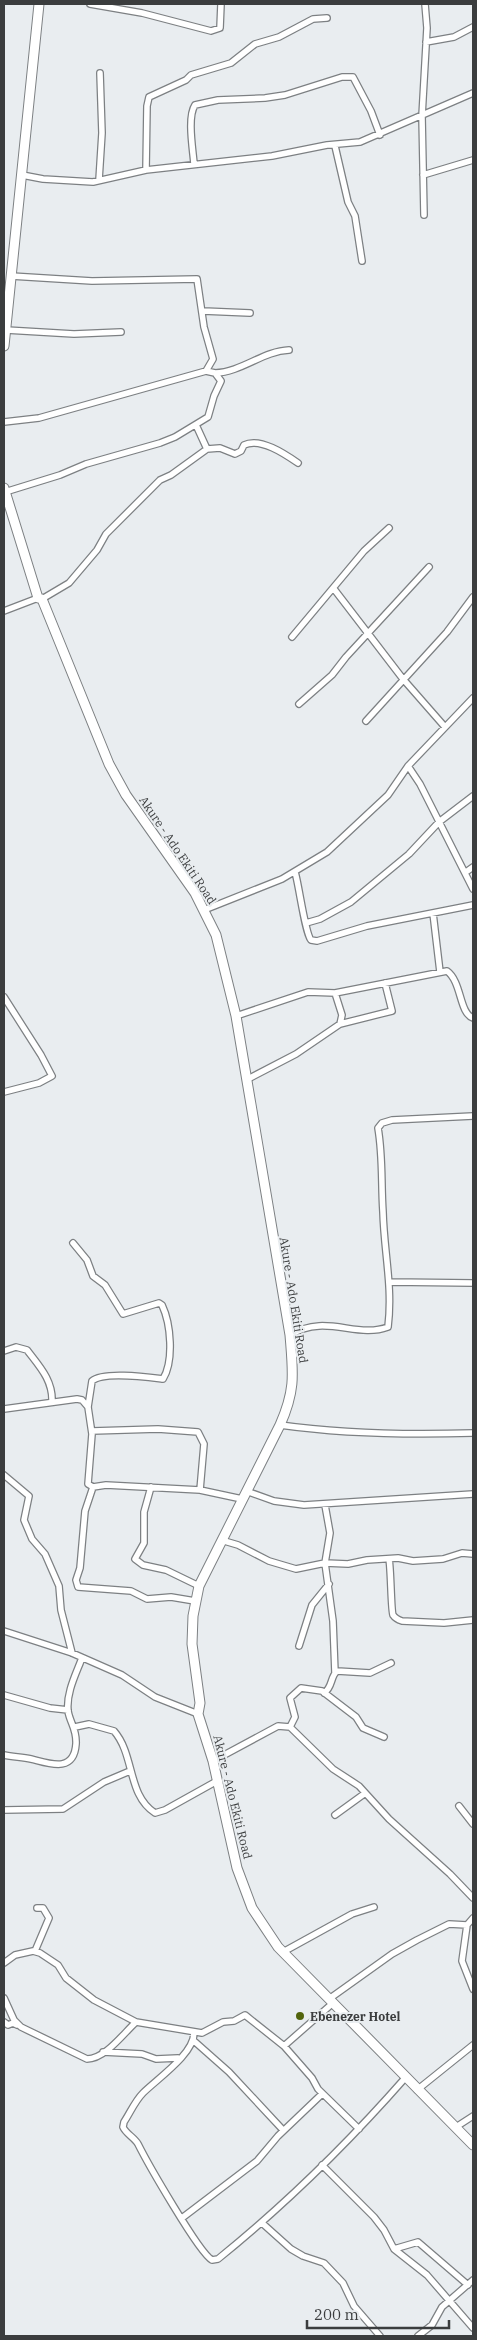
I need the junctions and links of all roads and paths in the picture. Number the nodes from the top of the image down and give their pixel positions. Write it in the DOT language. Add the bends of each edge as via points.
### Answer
graph roads {
  1 [pos="39,4"];
  2 [pos="90,4"];
  3 [pos="221,4"];
  4 [pos="425,4"];
  5 [pos="109,6"];
  6 [pos="327,18"];
  7 [pos="473,27"];
  8 [pos="426,42"];
  9 [pos="100,73"];
  10 [pos="473,93"];
  11 [pos="422,116"];
  12 [pos="380,135"];
  13 [pos="336,146"];
  14 [pos="473,160"];
  15 [pos="194,164"];
  16 [pos="146,170"];
  17 [pos="22,175"];
  18 [pos="423,175"];
  19 [pos="99,180"];
  20 [pos="424,215"];
  21 [pos="362,261"];
  22 [pos="12,276"];
  23 [pos="203,311"];
  24 [pos="250,313"];
  25 [pos="6,330"];
  26 [pos="121,332"];
  27 [pos="4,346"];
  28 [pos="289,350"];
  29 [pos="206,371"];
  30 [pos="228,372"];
  31 [pos="215,373"];
  32 [pos="221,381"];
  33 [pos="4,422"];
  34 [pos="196,425"];
  35 [pos="207,449"];
  36 [pos="298,462"];
  37 [pos="4,490"];
  38 [pos="389,528"];
  39 [pos="429,567"];
  40 [pos="334,589"];
  41 [pos="473,597"];
  42 [pos="40,598"];
  43 [pos="4,612"];
  44 [pos="369,634"];
  45 [pos="292,637"];
  46 [pos="403,679"];
  47 [pos="473,698"];
  48 [pos="298,704"];
  49 [pos="366,721"];
  50 [pos="445,727"];
  51 [pos="408,766"];
  52 [pos="473,796"];
  53 [pos="439,822"];
  54 [pos="473,867"];
  55 [pos="295,872"];
  56 [pos="466,872"];
  57 [pos="473,889"];
  58 [pos="473,905"];
  59 [pos="204,910"];
  60 [pos="433,913"];
  61 [pos="306,923"];
  62 [pos="440,972"];
  63 [pos="385,982"];
  64 [pos="335,993"];
  65 [pos="4,997"];
  66 [pos="236,1016"];
  67 [pos="473,1018"];
  68 [pos="340,1024"];
  69 [pos="246,1080"];
  70 [pos="4,1092"];
  71 [pos="473,1116"];
  72 [pos="72,1243"];
  73 [pos="390,1282"];
  74 [pos="473,1283"];
  75 [pos="290,1335"];
  76 [pos="4,1351"];
  77 [pos="52,1402"];
  78 [pos="88,1407"];
  79 [pos="4,1409"];
  80 [pos="280,1425"];
  81 [pos="92,1431"];
  82 [pos="473,1433"];
  83 [pos="4,1475"];
  84 [pos="93,1487"];
  85 [pos="151,1487"];
  86 [pos="200,1490"];
  87 [pos="473,1494"];
  88 [pos="244,1495"];
  89 [pos="325,1505"];
  90 [pos="221,1540"];
  91 [pos="473,1554"];
  92 [pos="389,1559"];
  93 [pos="325,1563"];
  94 [pos="329,1584"];
  95 [pos="199,1586"];
  96 [pos="195,1601"];
  97 [pos="473,1620"];
  98 [pos="4,1632"];
  99 [pos="299,1646"];
  100 [pos="72,1654"];
  101 [pos="82,1658"];
  102 [pos="391,1664"];
  103 [pos="335,1673"];
  104 [pos="324,1693"];
  105 [pos="4,1695"];
  106 [pos="68,1710"];
  107 [pos="198,1714"];
  108 [pos="75,1727"];
  109 [pos="290,1727"];
  110 [pos="384,1737"];
  111 [pos="4,1755"];
  112 [pos="213,1761"];
  113 [pos="130,1771"];
  114 [pos="217,1781"];
  115 [pos="364,1794"];
  116 [pos="459,1806"];
  117 [pos="4,1810"];
  118 [pos="336,1815"];
  119 [pos="473,1824"];
  120 [pos="473,1898"];
  121 [pos="374,1907"];
  122 [pos="37,1908"];
  123 [pos="473,1918"];
  124 [pos="467,1925"];
  125 [pos="35,1951"];
  126 [pos="284,1952"];
  127 [pos="4,1963"];
  128 [pos="473,1989"];
  129 [pos="4,1998"];
  130 [pos="331,2001"];
  131 [pos="4,2022"];
  132 [pos="136,2022"];
  133 [pos="21,2027"];
  134 [pos="194,2033"];
  135 [pos="194,2041"];
  136 [pos="473,2045"];
  137 [pos="284,2046"];
  138 [pos="103,2052"];
  139 [pos="178,2058"];
  140 [pos="406,2077"];
  141 [pos="417,2090"];
  142 [pos="322,2094"];
  143 [pos="473,2116"];
  144 [pos="456,2127"];
  145 [pos="359,2129"];
  146 [pos="284,2130"];
  147 [pos="473,2145"];
  148 [pos="322,2165"];
  149 [pos="182,2218"];
  150 [pos="262,2223"];
  151 [pos="394,2249"];
  152 [pos="473,2280"];
  153 [pos="468,2285"];
  154 [pos="450,2300"];
  155 [pos="473,2328"];
  156 [pos="380,2336"];
  157 [pos="418,2336"];
  1 -- 17 [label="main road"];
  2 -- 5 [label="street"];
  3 -- 5 [label="street" via="220,28 212,31"];
  4 -- 8 [label="street"];
  6 -- 16 [label="street" via="313,19 279,37 255,44 230,63 191,75 149,97"];
  7 -- 8 [label="street" via="454,38"];
  8 -- 11 [label="street"];
  9 -- 19 [label="street" via="102,133"];
  10 -- 11 [label="street"];
  11 -- 12 [label="street"];
  11 -- 18 [label="street"];
  12 -- 13 [label="street"];
  12 -- 15 [label="street" via="353,77 342,77 286,95 195,105 191,110"];
  13 -- 15 [label="street"];
  13 -- 21 [label="street" via="348,202 355,216"];
  14 -- 18 [label="street"];
  15 -- 16 [label="street"];
  16 -- 19 [label="street"];
  17 -- 19 [label="street" via="80,182"];
  17 -- 22 [label="main road"];
  18 -- 20 [label="street"];
  22 -- 23 [label="street" via="92,281 196,279"];
  22 -- 25 [label="main road"];
  23 -- 24 [label="street"];
  23 -- 29 [label="street" via="213,359"];
  25 -- 26 [label="street" via="74,334"];
  25 -- 27 [label="main road"];
  28 -- 30 [label="street" via="280,350"];
  29 -- 31 [label="street"];
  29 -- 33 [label="street" via="39,418"];
  30 -- 31 [label="street"];
  30 -- 32 [label="street"];
  31 -- 32 [label="street"];
  32 -- 34 [label="street" via="208,417"];
  34 -- 35 [label="street"];
  34 -- 37 [label="street" via="160,443"];
  35 -- 36 [label="street" via="220,448 235,454 244,445 252,443 267,446"];
  35 -- 42 [label="street" via="171,476 160,480 106,534 69,583"];
  37 -- 42 [label="main road, Akure - Ado Ekiti Road"];
  38 -- 40 [label="street" via="364,551"];
  39 -- 44 [label="street"];
  40 -- 44 [label="street"];
  40 -- 45 [label="street"];
  41 -- 46 [label="street" via="447,632"];
  42 -- 43 [label="street"];
  42 -- 59 [label="main road, Akure - Ado Ekiti Road" via="118,780"];
  44 -- 46 [label="street"];
  44 -- 48 [label="street" via="323,685"];
  46 -- 49 [label="street"];
  46 -- 50 [label="street"];
  47 -- 50 [label="street"];
  50 -- 51 [label="street"];
  51 -- 53 [label="street"];
  51 -- 55 [label="street" via="388,794 354,828 327,852"];
  52 -- 53 [label="street"];
  53 -- 56 [label="street"];
  53 -- 61 [label="street" via="409,854 351,902"];
  54 -- 56 [label="street"];
  55 -- 59 [label="street"];
  55 -- 61 [label="street"];
  56 -- 57 [label="street"];
  58 -- 60 [label="street"];
  59 -- 66 [label="main road, Akure - Ado Ekiti Road" via="216,935"];
  60 -- 61 [label="street" via="367,926 317,941 308,937"];
  60 -- 62 [label="street"];
  62 -- 63 [label="street"];
  62 -- 67 [label="street" via="447,971 453,976 466,1013"];
  63 -- 64 [label="street"];
  63 -- 68 [label="street" via="392,1011"];
  64 -- 66 [label="street" via="308,992"];
  64 -- 68 [label="street" via="342,1016"];
  65 -- 70 [label="street" via="52,1076 39,1084"];
  66 -- 69 [label="main road, Akure - Ado Ekiti Road"];
  68 -- 69 [label="street" via="296,1054"];
  69 -- 75 [label="main road, Akure - Ado Ekiti Road"];
  71 -- 73 [label="street" via="392,1120 382,1122 378,1128 383,1155 383,1213"];
  72 -- 78 [label="street" via="87,1260 93,1276 105,1285 122,1314 159,1303 162,1305 172,1345 162,1379 97,1377 92,1380"];
  73 -- 74 [label="street"];
  73 -- 75 [label="street" via="388,1327 377,1331 306,1326"];
  75 -- 80 [label="main road, Akure - Ado Ekiti Road" via="294,1382"];
  76 -- 77 [label="street" via="16,1347 28,1350 48,1379"];
  77 -- 78 [label="street" via="77,1399"];
  77 -- 79 [label="street"];
  78 -- 81 [label="street"];
  80 -- 82 [label="street" via="384,1433"];
  80 -- 88 [label="main road, Akure - Ado Ekiti Road"];
  81 -- 84 [label="street" via="88,1484"];
  81 -- 86 [label="street" via="158,1429 198,1432 204,1444"];
  83 -- 100 [label="street" via="28,1496 24,1520 60,1586 61,1610"];
  84 -- 85 [label="street"];
  84 -- 96 [label="street" via="85,1511 76,1580 78,1588 131,1591 147,1599 171,1597"];
  85 -- 86 [label="street"];
  85 -- 95 [label="street" via="144,1512 144,1543 135,1559"];
  86 -- 88 [label="street"];
  87 -- 89 [label="street"];
  88 -- 89 [label="street"];
  88 -- 90 [label="main road, Akure - Ado Ekiti Road"];
  89 -- 93 [label="street" via="330,1533"];
  90 -- 93 [label="street" via="289,1568"];
  90 -- 95 [label="main road, Akure - Ado Ekiti Road"];
  91 -- 92 [label="street" via="413,1561"];
  92 -- 93 [label="street"];
  92 -- 97 [label="street" via="393,1594 391,1608 397,1619 444,1623"];
  93 -- 94 [label="street"];
  94 -- 99 [label="street" via="312,1604"];
  94 -- 103 [label="street"];
  95 -- 96 [label="main road, Akure - Ado Ekiti Road"];
  96 -- 107 [label="main road, Akure - Ado Ekiti Road" via="192,1631 200,1703"];
  98 -- 100 [label="street"];
  100 -- 101 [label="street"];
  101 -- 106 [label="street"];
  101 -- 107 [label="street" via="122,1675 155,1697"];
  102 -- 103 [label="street" via="370,1673"];
  103 -- 104 [label="street" via="330,1688"];
  104 -- 109 [label="street" via="301,1688 293,1693 290,1703 295,1717"];
  104 -- 110 [label="street" via="356,1717 363,1728"];
  105 -- 106 [label="street"];
  106 -- 108 [label="street"];
  107 -- 112 [label="main road, Akure - Ado Ekiti Road"];
  108 -- 111 [label="street" via="75,1751 65,1763 53,1766"];
  108 -- 113 [label="street" via="89,1724 114,1731 127,1755"];
  109 -- 112 [label="street" via="278,1726"];
  109 -- 115 [label="street" via="333,1769 359,1786"];
  112 -- 114 [label="main road, Akure - Ado Ekiti Road"];
  113 -- 114 [label="street" via="142,1802 155,1813"];
  113 -- 117 [label="street" via="104,1782 63,1809"];
  114 -- 126 [label="main road, Akure - Ado Ekiti Road" via="246,1893 268,1934"];
  115 -- 118 [label="street"];
  115 -- 120 [label="street"];
  116 -- 119 [label="street"];
  121 -- 126 [label="street" via="352,1914"];
  122 -- 125 [label="street" via="43,1908 49,1918"];
  123 -- 124 [label="street"];
  124 -- 128 [label="street" via="462,1961"];
  124 -- 130 [label="street" via="448,1924 417,1940 392,1954"];
  125 -- 127 [label="street" via="12,1956"];
  125 -- 132 [label="street" via="58,1965 66,1978 94,2000"];
  126 -- 130 [label="main road, Akure - Ado Ekiti Road"];
  129 -- 133 [label="street"];
  130 -- 137 [label="street"];
  130 -- 140 [label="main road, Akure - Ado Ekiti Road"];
  131 -- 133 [label="street"];
  132 -- 134 [label="street"];
  132 -- 138 [label="street"];
  133 -- 138 [label="street" via="87,2059"];
  134 -- 135 [label="street"];
  134 -- 137 [label="street" via="246,2014"];
  135 -- 139 [label="street"];
  135 -- 146 [label="street" via="229,2072"];
  136 -- 141 [label="street"];
  137 -- 142 [label="street"];
  138 -- 139 [label="street" via="142,2054 156,2059"];
  139 -- 149 [label="street" via="164,2076 140,2096 123,2125"];
  140 -- 141 [label="main road, Akure - Ado Ekiti Road"];
  140 -- 145 [label="street"];
  141 -- 144 [label="main road, Akure - Ado Ekiti Road"];
  142 -- 145 [label="street"];
  142 -- 146 [label="street"];
  143 -- 144 [label="street"];
  144 -- 147 [label="main road, Akure - Ado Ekiti Road"];
  145 -- 148 [label="street"];
  146 -- 149 [label="street" via="257,2161"];
  148 -- 150 [label="street"];
  148 -- 151 [label="street" via="374,2216"];
  149 -- 150 [label="street" via="212,2260 218,2259"];
  150 -- 156 [label="street" via="291,2249 324,2263 343,2283 354,2306"];
  151 -- 153 [label="street" via="418,2242"];
  151 -- 154 [label="street" via="414,2263"];
  152 -- 153 [label="street"];
  153 -- 154 [label="street"];
  154 -- 155 [label="street"];
  154 -- 157 [label="street" via="439,2310 432,2325"];
}
